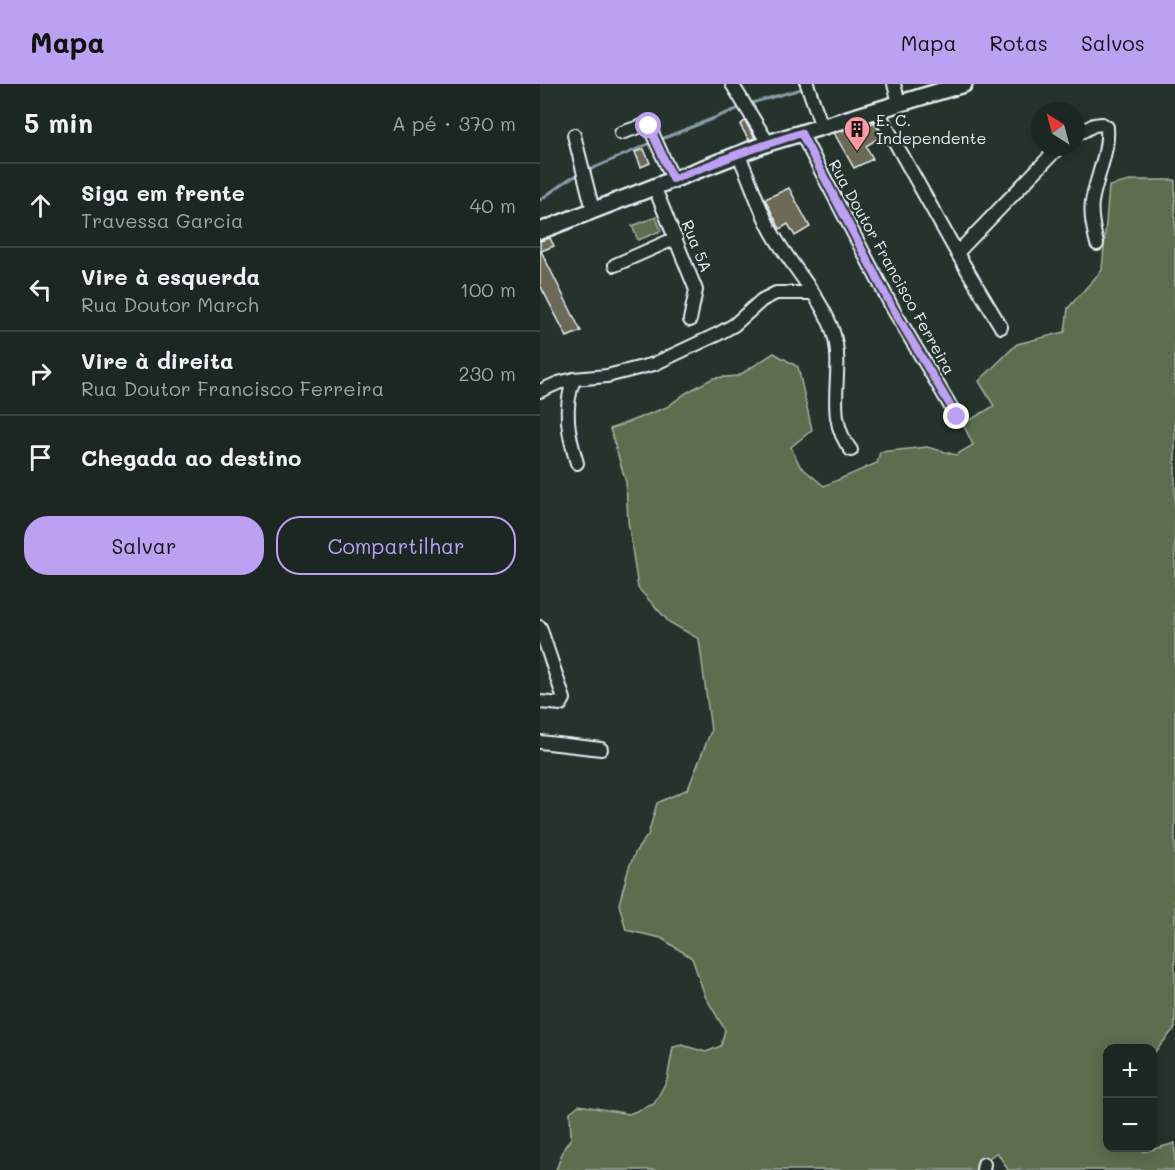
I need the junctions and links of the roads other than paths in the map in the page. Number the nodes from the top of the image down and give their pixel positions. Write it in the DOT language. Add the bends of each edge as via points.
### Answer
graph roads {
  1 [pos="732,84"];
  2 [pos="894,84"];
  3 [pos="963,84"];
  4 [pos="808,87"];
  5 [pos="899,103"];
  6 [pos="877,110"];
  7 [pos="822,127"];
  8 [pos="1085,130"];
  9 [pos="621,133"];
  10 [pos="801,133"];
  11 [pos="574,135"];
  12 [pos="768,143"];
  13 [pos="738,154"];
  14 [pos="1050,156"];
  15 [pos="673,179"];
  16 [pos="654,186"];
  17 [pos="593,210"];
  18 [pos="540,231"];
  19 [pos="676,238"];
  20 [pos="1097,244"];
  21 [pos="957,254"];
  22 [pos="615,265"];
  23 [pos="813,293"];
  24 [pos="690,320"];
  25 [pos="1001,327"];
  26 [pos="574,379"];
  27 [pos="540,391"];
  28 [pos="957,417"];
  29 [pos="850,450"];
  30 [pos="577,463"];
  31 [pos="540,627"];
  32 [pos="540,702"];
  33 [pos="540,742"];
  34 [pos="600,749"];
  1 -- 12 [label="street"];
  2 -- 5 [label="street"];
  3 -- 5 [label="main road"];
  4 -- 7 [label="street"];
  5 -- 6 [label="main road"];
  6 -- 7 [label="main road"];
  6 -- 21 [label="street"];
  7 -- 10 [label="main road"];
  8 -- 20 [label="street" via="1094,125 1107,127 1092,203"];
  9 -- 15 [label="street" via="645,125"];
  10 -- 12 [label="main road"];
  10 -- 28 [label="street, Rua Doutor Francisco Ferreira" via="893,309"];
  11 -- 17 [label="street"];
  12 -- 13 [label="main road"];
  13 -- 15 [label="main road"];
  13 -- 23 [label="street" via="772,233"];
  14 -- 21 [label="street"];
  15 -- 16 [label="main road"];
  16 -- 17 [label="main road"];
  16 -- 19 [label="street, Rua 5A"];
  17 -- 18 [label="main road"];
  19 -- 22 [label="street"];
  19 -- 24 [label="street, Rua 5A" via="696,290"];
  21 -- 25 [label="street"];
  23 -- 26 [label="street" via="776,293 734,325 654,364 607,376"];
  23 -- 29 [label="street" via="835,339 837,424"];
  26 -- 27 [label="street"];
  26 -- 30 [label="street" via="568,393 567,416"];
  31 -- 32 [label="street" via="564,699 561,704"];
  33 -- 34 [label="street"];
}
